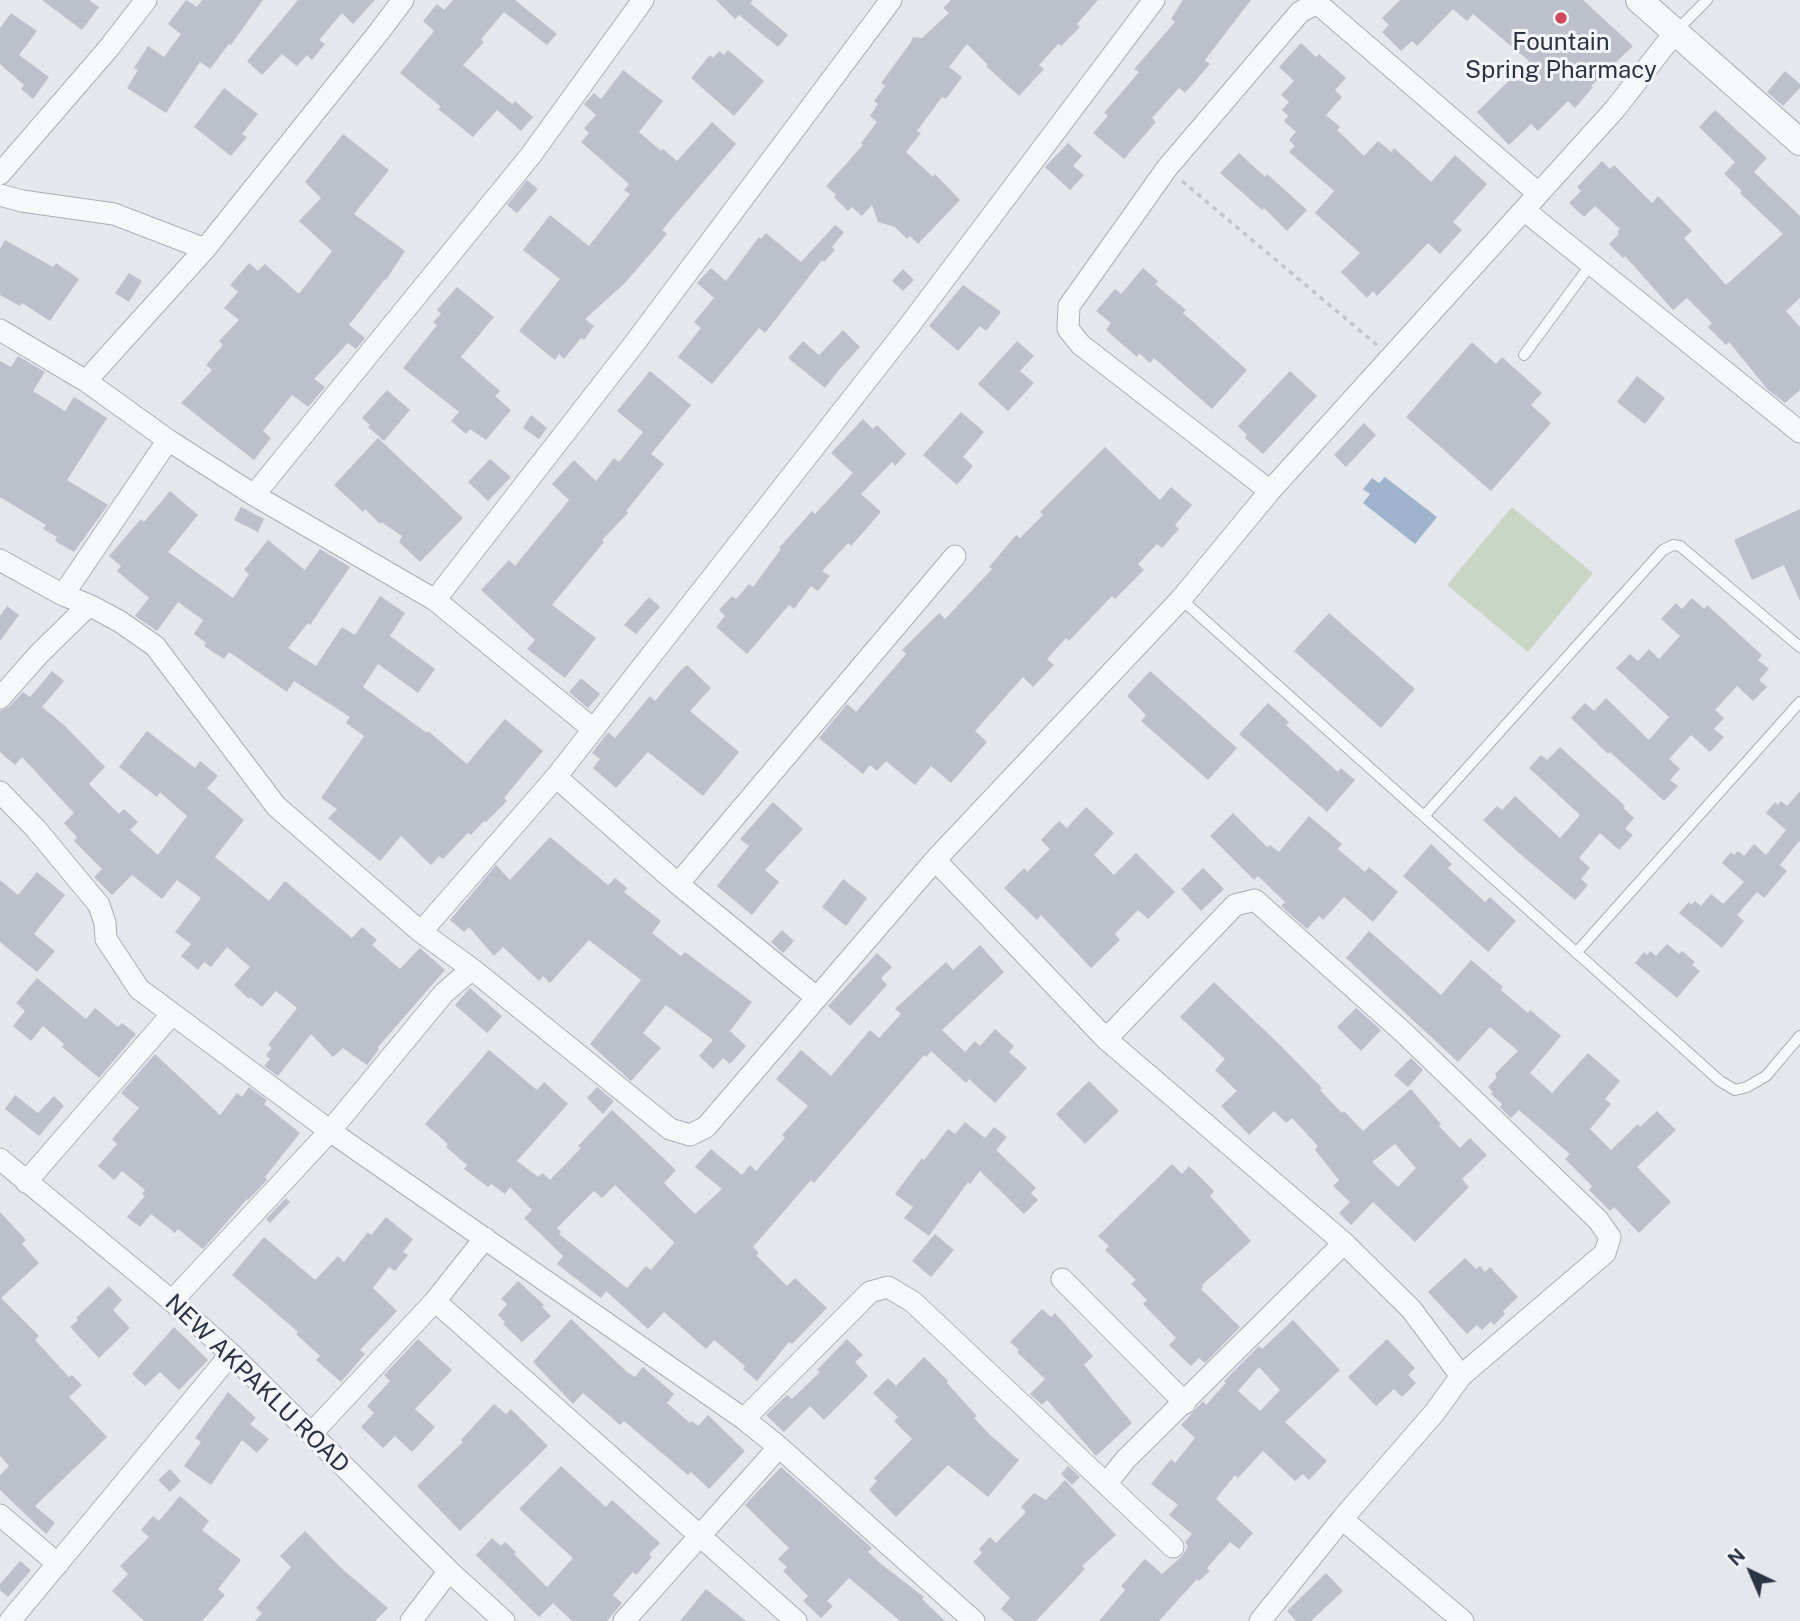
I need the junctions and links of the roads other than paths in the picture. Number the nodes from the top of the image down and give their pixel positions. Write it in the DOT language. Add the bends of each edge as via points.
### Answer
graph roads {
  1 [pos="146,0"];
  2 [pos="402,0"];
  3 [pos="643,0"];
  4 [pos="891,0"];
  5 [pos="1154,0"];
  6 [pos="1639,0"];
  7 [pos="1707,0"];
  8 [pos="1676,32"];
  9 [pos="1800,142"];
  10 [pos="0,174"];
  11 [pos="1538,193"];
  12 [pos="0,195"];
  13 [pos="1524,210"];
  14 [pos="205,248"];
  15 [pos="1591,264"];
  16 [pos="0,330"];
  17 [pos="1524,355"];
  18 [pos="86,381"];
  19 [pos="1800,432"];
  20 [pos="169,440"];
  21 [pos="1270,491"];
  22 [pos="254,495"];
  23 [pos="955,556"];
  24 [pos="0,560"];
  25 [pos="63,595"];
  26 [pos="1181,599"];
  27 [pos="435,600"];
  28 [pos="89,605"];
  29 [pos="1800,648"];
  30 [pos="0,698"];
  31 [pos="1800,702"];
  32 [pos="593,729"];
  33 [pos="556,777"];
  34 [pos="0,792"];
  35 [pos="1424,816"];
  36 [pos="935,860"];
  37 [pos="678,884"];
  38 [pos="421,932"];
  39 [pos="1576,953"];
  40 [pos="472,969"];
  41 [pos="816,997"];
  42 [pos="172,1014"];
  43 [pos="1800,1036"];
  44 [pos="1106,1039"];
  45 [pos="330,1131"];
  46 [pos="0,1159"];
  47 [pos="26,1182"];
  48 [pos="485,1238"];
  49 [pos="1344,1243"];
  50 [pos="1062,1279"];
  51 [pos="172,1301"];
  52 [pos="435,1301"];
  53 [pos="231,1354"];
  54 [pos="1461,1376"];
  55 [pos="1185,1403"];
  56 [pos="744,1419"];
  57 [pos="311,1434"];
  58 [pos="779,1447"];
  59 [pos="1106,1484"];
  60 [pos="0,1515"];
  61 [pos="1342,1519"];
  62 [pos="698,1535"];
  63 [pos="1173,1547"];
  64 [pos="58,1564"];
  65 [pos="449,1572"];
  66 [pos="10,1621"];
  67 [pos="411,1621"];
  68 [pos="504,1621"];
  69 [pos="624,1621"];
  70 [pos="796,1621"];
  71 [pos="974,1621"];
  72 [pos="1260,1621"];
  73 [pos="1463,1621"];
  1 -- 10 [label="street"];
  2 -- 14 [label="street"];
  3 -- 22 [label="street" via="531,155"];
  4 -- 27 [label="street" via="643,333"];
  5 -- 32 [label="street" via="909,326"];
  6 -- 8 [label="street"];
  7 -- 8 [label="lane"];
  8 -- 9 [label="street"];
  8 -- 11 [label="street" via="1615,109"];
  11 -- 13 [label="street"];
  11 -- 21 [label="street" via="1317,3 1300,12 1167,169 1069,306 1068,329 1081,345"];
  12 -- 14 [label="street" via="114,214"];
  13 -- 15 [label="street"];
  13 -- 21 [label="street"];
  14 -- 18 [label="street"];
  15 -- 17 [label="lane"];
  15 -- 19 [label="street"];
  16 -- 18 [label="street"];
  18 -- 20 [label="street"];
  20 -- 22 [label="street"];
  20 -- 25 [label="street"];
  21 -- 26 [label="street"];
  22 -- 27 [label="street"];
  23 -- 37 [label="street"];
  24 -- 25 [label="street"];
  25 -- 28 [label="street"];
  26 -- 35 [label="lane"];
  26 -- 36 [label="street"];
  27 -- 32 [label="street"];
  28 -- 30 [label="street"];
  28 -- 38 [label="street" via="155,646 276,806"];
  29 -- 35 [label="lane" via="1680,546 1673,545 1663,550"];
  31 -- 39 [label="lane"];
  32 -- 33 [label="street"];
  33 -- 37 [label="street"];
  33 -- 38 [label="street"];
  34 -- 42 [label="street" via="99,905 106,939 139,989"];
  35 -- 39 [label="lane"];
  36 -- 41 [label="street"];
  36 -- 44 [label="street"];
  37 -- 41 [label="street"];
  38 -- 40 [label="street"];
  39 -- 43 [label="lane" via="1735,1090 1766,1076"];
  40 -- 41 [label="street" via="670,1129 690,1135 706,1127"];
  40 -- 45 [label="street" via="444,993"];
  42 -- 45 [label="street"];
  42 -- 47 [label="street"];
  44 -- 49 [label="street"];
  44 -- 54 [label="street" via="1235,905 1255,900 1403,1032 1598,1220 1610,1237 1605,1253"];
  45 -- 48 [label="street"];
  45 -- 51 [label="street"];
  46 -- 47 [label="street, NEW AKPAKLU ROAD"];
  47 -- 51 [label="street, NEW AKPAKLU ROAD"];
  48 -- 52 [label="street"];
  48 -- 56 [label="street"];
  49 -- 54 [label="street" via="1411,1309"];
  49 -- 55 [label="street"];
  50 -- 55 [label="street"];
  51 -- 53 [label="street, NEW AKPAKLU ROAD"];
  52 -- 57 [label="street"];
  52 -- 62 [label="street"];
  53 -- 57 [label="street, NEW AKPAKLU ROAD"];
  53 -- 64 [label="street"];
  54 -- 61 [label="street"];
  55 -- 59 [label="street"];
  56 -- 58 [label="street"];
  56 -- 59 [label="street" via="870,1292 888,1287 913,1302"];
  57 -- 65 [label="street, NEW AKPAKLU ROAD"];
  58 -- 62 [label="street"];
  58 -- 71 [label="street"];
  59 -- 63 [label="street"];
  60 -- 64 [label="street"];
  61 -- 72 [label="street"];
  61 -- 73 [label="street"];
  62 -- 69 [label="street"];
  62 -- 70 [label="street"];
  64 -- 66 [label="street"];
  65 -- 67 [label="street"];
  65 -- 68 [label="street, NEW AKPAKLU ROAD"];
}
